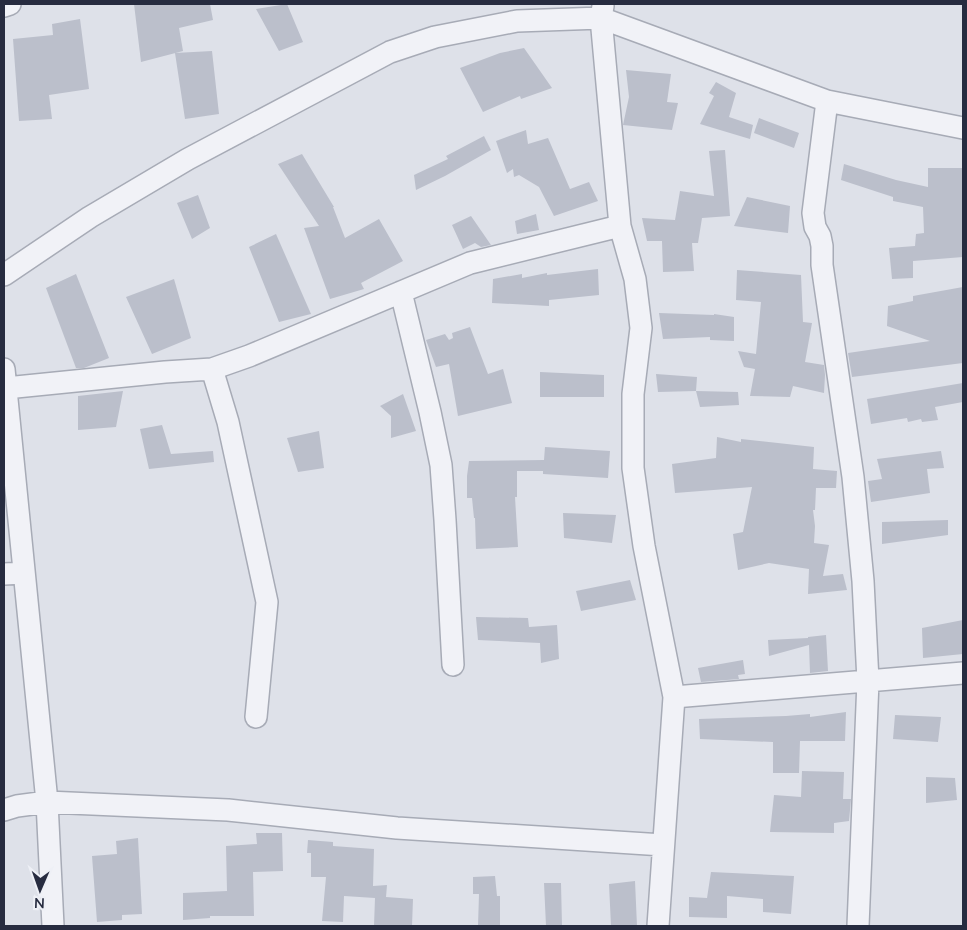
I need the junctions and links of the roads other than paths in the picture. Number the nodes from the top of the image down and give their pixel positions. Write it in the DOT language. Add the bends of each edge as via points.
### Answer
graph roads {
  1 [pos="10,4"];
  2 [pos="4,6"];
  3 [pos="602,11"];
  4 [pos="826,101"];
  5 [pos="963,128"];
  6 [pos="620,226"];
  7 [pos="4,275"];
  8 [pos="401,292"];
  9 [pos="212,369"];
  10 [pos="5,379"];
  11 [pos="14,574"];
  12 [pos="453,665"];
  13 [pos="963,673"];
  14 [pos="868,681"];
  15 [pos="674,697"];
  16 [pos="256,717"];
  17 [pos="47,802"];
  18 [pos="4,810"];
  19 [pos="663,845"];
  20 [pos="53,926"];
  21 [pos="658,926"];
  22 [pos="858,926"];
  1 -- 2 [label="street"];
  3 -- 4 [label="street"];
  3 -- 6 [label="street"];
  3 -- 7 [label="street" via="517,21 435,37 390,52 188,159 90,217"];
  4 -- 5 [label="street"];
  4 -- 14 [label="street" via="813,213 822,246 822,265 853,477"];
  6 -- 8 [label="street" via="470,263"];
  6 -- 15 [label="street" via="635,279 641,328 632,394 633,468 644,546"];
  8 -- 9 [label="street"];
  8 -- 12 [label="street" via="441,465"];
  9 -- 10 [label="street"];
  9 -- 16 [label="street" via="228,422 267,602"];
  10 -- 11 [label="street"];
  11 -- 17 [label="street"];
  13 -- 14 [label="street"];
  14 -- 15 [label="street"];
  14 -- 22 [label="street"];
  15 -- 19 [label="street"];
  17 -- 18 [label="street"];
  17 -- 19 [label="street" via="228,810 397,828"];
  17 -- 20 [label="street"];
  19 -- 21 [label="street"];
}
